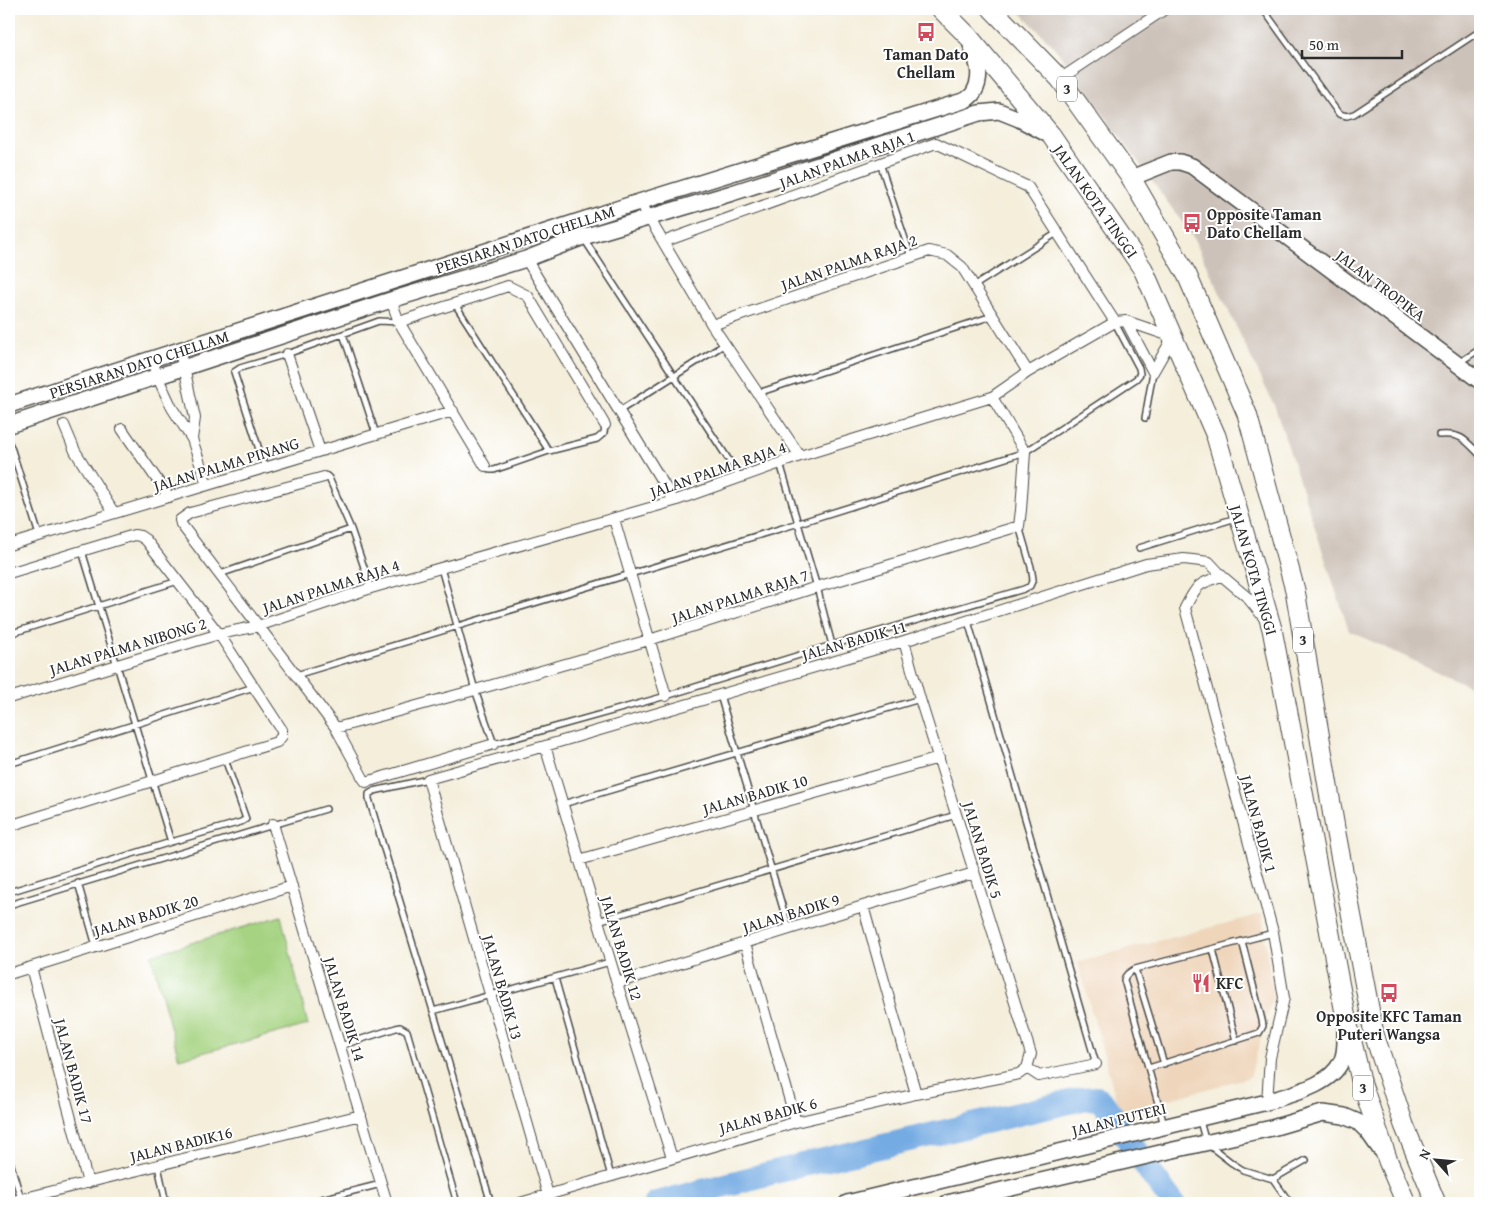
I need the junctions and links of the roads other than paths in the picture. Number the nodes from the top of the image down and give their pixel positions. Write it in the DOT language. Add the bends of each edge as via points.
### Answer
graph roads {
  1 [pos="941,9"];
  2 [pos="992,9"];
  3 [pos="1166,9"];
  4 [pos="1263,9"];
  5 [pos="1480,30"];
  6 [pos="968,36"];
  7 [pos="1060,79"];
  8 [pos="1051,135"];
  9 [pos="880,163"];
  10 [pos="1131,178"];
  11 [pos="641,202"];
  12 [pos="649,218"];
  13 [pos="1057,233"];
  14 [pos="583,237"];
  15 [pos="663,242"];
  16 [pos="912,257"];
  17 [pos="526,259"];
  18 [pos="974,286"];
  19 [pos="391,300"];
  20 [pos="454,304"];
  21 [pos="993,316"];
  22 [pos="1126,321"];
  23 [pos="399,322"];
  24 [pos="1115,322"];
  25 [pos="712,325"];
  26 [pos="343,334"];
  27 [pos="1173,337"];
  28 [pos="725,344"];
  29 [pos="1480,349"];
  30 [pos="179,351"];
  31 [pos="287,354"];
  32 [pos="152,360"];
  33 [pos="1458,364"];
  34 [pos="184,367"];
  35 [pos="1028,372"];
  36 [pos="1153,372"];
  37 [pos="674,375"];
  38 [pos="157,376"];
  39 [pos="1480,381"];
  40 [pos="758,394"];
  41 [pos="992,397"];
  42 [pos="9,406"];
  43 [pos="453,411"];
  44 [pos="619,411"];
  45 [pos="1145,418"];
  46 [pos="9,425"];
  47 [pos="64,425"];
  48 [pos="605,425"];
  49 [pos="122,429"];
  50 [pos="376,434"];
  51 [pos="1439,435"];
  52 [pos="192,439"];
  53 [pos="9,443"];
  54 [pos="320,451"];
  55 [pos="549,451"];
  56 [pos="1025,452"];
  57 [pos="1480,455"];
  58 [pos="800,456"];
  59 [pos="780,463"];
  60 [pos="485,466"];
  61 [pos="265,468"];
  62 [pos="324,476"];
  63 [pos="740,477"];
  64 [pos="207,485"];
  65 [pos="169,497"];
  66 [pos="674,501"];
  67 [pos="114,513"];
  68 [pos="1239,517"];
  69 [pos="614,519"];
  70 [pos="799,524"];
  71 [pos="1019,526"];
  72 [pos="351,529"];
  73 [pos="40,536"];
  74 [pos="9,545"];
  75 [pos="1139,548"];
  76 [pos="82,551"];
  77 [pos="441,568"];
  78 [pos="9,573"];
  79 [pos="220,574"];
  80 [pos="630,574"];
  81 [pos="1222,576"];
  82 [pos="178,581"];
  83 [pos="817,587"];
  84 [pos="371,588"];
  85 [pos="99,606"];
  86 [pos="968,621"];
  87 [pos="258,626"];
  88 [pos="457,626"];
  89 [pos="1272,629"];
  90 [pos="9,634"];
  91 [pos="219,634"];
  92 [pos="649,640"];
  93 [pos="904,641"];
  94 [pos="832,645"];
  95 [pos="117,665"];
  96 [pos="295,675"];
  97 [pos="254,688"];
  98 [pos="475,690"];
  99 [pos="720,695"];
  100 [pos="666,696"];
  101 [pos="9,698"];
  102 [pos="920,699"];
  103 [pos="135,724"];
  104 [pos="336,728"];
  105 [pos="494,744"];
  106 [pos="545,746"];
  107 [pos="737,753"];
  108 [pos="939,758"];
  109 [pos="225,759"];
  110 [pos="9,764"];
  111 [pos="152,781"];
  112 [pos="429,783"];
  113 [pos="562,804"];
  114 [pos="326,808"];
  115 [pos="754,810"];
  116 [pos="956,815"];
  117 [pos="274,824"];
  118 [pos="9,826"];
  119 [pos="171,842"];
  120 [pos="579,860"];
  121 [pos="772,870"];
  122 [pos="974,874"];
  123 [pos="78,883"];
  124 [pos="292,886"];
  125 [pos="9,892"];
  126 [pos="9,905"];
  127 [pos="863,906"];
  128 [pos="598,921"];
  129 [pos="789,929"];
  130 [pos="1273,932"];
  131 [pos="1242,941"];
  132 [pos="745,943"];
  133 [pos="96,946"];
  134 [pos="1213,948"];
  135 [pos="610,962"];
  136 [pos="31,966"];
  137 [pos="1135,969"];
  138 [pos="9,974"];
  139 [pos="555,978"];
  140 [pos="617,983"];
  141 [pos="490,996"];
  142 [pos="433,1012"];
  143 [pos="1345,1013"];
  144 [pos="1236,1041"];
  145 [pos="340,1046"];
  146 [pos="1096,1064"];
  147 [pos="1164,1064"];
  148 [pos="1027,1068"];
  149 [pos="1149,1068"];
  150 [pos="916,1094"];
  151 [pos="1267,1102"];
  152 [pos="361,1114"];
  153 [pos="1199,1118"];
  154 [pos="796,1122"];
  155 [pos="1159,1127"];
  156 [pos="1206,1143"];
  157 [pos="9,1158"];
  158 [pos="672,1158"];
  159 [pos="1306,1160"];
  160 [pos="1388,1161"];
  161 [pos="158,1165"];
  162 [pos="611,1176"];
  163 [pos="1273,1179"];
  164 [pos="88,1182"];
  165 [pos="382,1184"];
  166 [pos="548,1195"];
  167 [pos="21,1199"];
  168 [pos="9,1202"];
  169 [pos="166,1203"];
  170 [pos="306,1203"];
  171 [pos="387,1203"];
  172 [pos="456,1203"];
  173 [pos="491,1203"];
  174 [pos="520,1203"];
  175 [pos="848,1203"];
  176 [pos="947,1203"];
  177 [pos="1290,1203"];
  178 [pos="1406,1203"];
  179 [pos="1436,1203"];
  1 -- 6 [label="highway, JALAN KOTA TINGGI / 3"];
  2 -- 7 [label="highway, JALAN KOTA TINGGI / 3"];
  3 -- 7 [label="street"];
  4 -- 5 [label="lane" via="1339,114 1347,116"];
  6 -- 8 [label="highway, JALAN KOTA TINGGI / 3"];
  6 -- 11 [label="street, PERSIARAN DATO CHELLAM" via="979,66 974,92 966,100"];
  7 -- 10 [label="highway, JALAN KOTA TINGGI / 3"];
  8 -- 12 [label="street, PERSIARAN DATO CHELLAM" via="999,111 979,113"];
  8 -- 27 [label="highway, JALAN KOTA TINGGI / 3" via="1143,269"];
  9 -- 13 [label="street, JALAN PALMA RAJA 1" via="936,143 1028,187"];
  9 -- 15 [label="street, JALAN PALMA RAJA 1"];
  9 -- 16 [label="lane"];
  10 -- 33 [label="street, JALAN TROPIKA" via="1171,162 1192,166"];
  10 -- 179 [label="highway, JALAN KOTA TINGGI / 3" via="1187,275 1247,414 1295,590 1374,1034 1404,1125"];
  11 -- 12 [label="street"];
  11 -- 30 [label="street, PERSIARAN DATO CHELLAM"];
  12 -- 14 [label="street, PERSIARAN DATO CHELLAM"];
  12 -- 15 [label="street"];
  13 -- 18 [label="lane"];
  13 -- 24 [label="street, JALAN PALMA RAJA 1"];
  14 -- 17 [label="street, PERSIARAN DATO CHELLAM"];
  14 -- 37 [label="lane"];
  15 -- 25 [label="street"];
  16 -- 18 [label="street, JALAN PALMA RAJA 2" via="929,251 947,255 962,267"];
  16 -- 25 [label="street, JALAN PALMA RAJA 2"];
  17 -- 19 [label="street, PERSIARAN DATO CHELLAM"];
  17 -- 44 [label="street"];
  18 -- 21 [label="street, JALAN PALMA RAJA 2"];
  19 -- 23 [label="street"];
  19 -- 34 [label="street, PERSIARAN DATO CHELLAM"];
  20 -- 23 [label="street"];
  20 -- 48 [label="street" via="508,286 528,296"];
  20 -- 55 [label="lane"];
  21 -- 35 [label="street, JALAN PALMA RAJA 2"];
  21 -- 40 [label="lane"];
  22 -- 24 [label="street, JALAN PALMA RAJA 4"];
  22 -- 27 [label="street, JALAN PALMA RAJA 4"];
  22 -- 36 [label="street"];
  23 -- 26 [label="lane" via="379,321"];
  23 -- 43 [label="street"];
  24 -- 35 [label="street, JALAN PALMA RAJA 4"];
  24 -- 56 [label="lane" via="1140,374"];
  25 -- 28 [label="street"];
  26 -- 31 [label="lane"];
  26 -- 50 [label="lane"];
  27 -- 36 [label="street"];
  27 -- 68 [label="highway, JALAN KOTA TINGGI / 3" via="1216,436"];
  28 -- 37 [label="lane"];
  28 -- 40 [label="street"];
  29 -- 33 [label="lane"];
  30 -- 32 [label="street, PERSIARAN DATO CHELLAM"];
  30 -- 34 [label="street"];
  31 -- 54 [label="street"];
  31 -- 61 [label="lane" via="234,372"];
  32 -- 38 [label="street"];
  32 -- 42 [label="street, PERSIARAN DATO CHELLAM"];
  33 -- 39 [label="street, JALAN TROPIKA"];
  34 -- 38 [label="street, PERSIARAN DATO CHELLAM"];
  34 -- 52 [label="street" via="195,418"];
  35 -- 41 [label="street, JALAN PALMA RAJA 4"];
  36 -- 45 [label="lane"];
  37 -- 44 [label="lane"];
  37 -- 63 [label="lane"];
  38 -- 46 [label="street, PERSIARAN DATO CHELLAM"];
  38 -- 52 [label="street"];
  40 -- 58 [label="street"];
  41 -- 56 [label="street"];
  41 -- 58 [label="street, JALAN PALMA RAJA 4"];
  43 -- 50 [label="street, JALAN PALMA PINANG"];
  43 -- 60 [label="street"];
  44 -- 66 [label="street"];
  47 -- 67 [label="street" via="75,451"];
  48 -- 55 [label="lane" via="604,432 597,439"];
  49 -- 65 [label="street"];
  50 -- 54 [label="street, JALAN PALMA PINANG"];
  51 -- 57 [label="lane" via="1451,434 1462,438"];
  52 -- 64 [label="street"];
  53 -- 73 [label="lane"];
  54 -- 61 [label="street, JALAN PALMA PINANG"];
  55 -- 60 [label="lane" via="494,470"];
  56 -- 70 [label="lane"];
  56 -- 71 [label="street"];
  58 -- 59 [label="street, JALAN PALMA RAJA 4"];
  59 -- 63 [label="street, JALAN PALMA RAJA 4"];
  59 -- 70 [label="lane"];
  61 -- 64 [label="street, JALAN PALMA PINANG"];
  62 -- 72 [label="lane" via="329,478"];
  62 -- 79 [label="street" via="190,513 180,520"];
  63 -- 66 [label="street, JALAN PALMA RAJA 4"];
  64 -- 65 [label="street, JALAN PALMA PINANG"];
  65 -- 67 [label="street, JALAN PALMA PINANG"];
  66 -- 69 [label="street, JALAN PALMA RAJA 4"];
  67 -- 73 [label="street, JALAN PALMA PINANG"];
  68 -- 75 [label="lane"];
  68 -- 89 [label="highway, JALAN KOTA TINGGI / 3"];
  69 -- 77 [label="street, JALAN PALMA RAJA 4"];
  69 -- 80 [label="street"];
  70 -- 80 [label="lane"];
  70 -- 83 [label="lane"];
  71 -- 83 [label="street, JALAN PALMA RAJA 7"];
  71 -- 94 [label="lane" via="1033,579 1024,590"];
  72 -- 79 [label="lane"];
  72 -- 84 [label="lane"];
  73 -- 74 [label="street, JALAN PALMA PINANG"];
  76 -- 78 [label="street"];
  76 -- 82 [label="street" via="140,536"];
  76 -- 85 [label="lane"];
  77 -- 84 [label="street, JALAN PALMA RAJA 4"];
  77 -- 88 [label="lane"];
  79 -- 87 [label="street"];
  80 -- 88 [label="lane"];
  80 -- 92 [label="street"];
  81 -- 86 [label="street, JALAN BADIK 11" via="1209,562 1184,558 1146,564"];
  81 -- 89 [label="street, JALAN BADIK 11" via="1247,597"];
  81 -- 130 [label="street, JALAN BADIK 1" via="1204,582 1193,591 1185,608"];
  82 -- 85 [label="lane"];
  82 -- 91 [label="street"];
  83 -- 92 [label="street, JALAN PALMA RAJA 7"];
  83 -- 94 [label="lane"];
  84 -- 87 [label="street, JALAN PALMA RAJA 4"];
  85 -- 90 [label="lane"];
  85 -- 95 [label="lane"];
  86 -- 93 [label="street, JALAN BADIK 11"];
  86 -- 146 [label="lane"];
  87 -- 91 [label="street, JALAN PALMA NIBONG 2"];
  87 -- 96 [label="street"];
  88 -- 96 [label="lane"];
  88 -- 98 [label="lane"];
  89 -- 143 [label="highway, JALAN KOTA TINGGI / 3"];
  91 -- 95 [label="street, JALAN PALMA NIBONG 2"];
  91 -- 97 [label="street"];
  92 -- 98 [label="street, JALAN PALMA RAJA 7"];
  92 -- 100 [label="street"];
  93 -- 99 [label="street, JALAN BADIK 11"];
  93 -- 102 [label="street, JALAN BADIK 5"];
  94 -- 100 [label="lane"];
  95 -- 101 [label="street, JALAN PALMA NIBONG 2"];
  95 -- 103 [label="lane"];
  96 -- 104 [label="street"];
  97 -- 103 [label="lane"];
  97 -- 109 [label="street" via="282,730 282,736 278,742"];
  98 -- 104 [label="street, JALAN PALMA RAJA 7"];
  98 -- 105 [label="lane"];
  99 -- 106 [label="street, JALAN BADIK 11"];
  99 -- 107 [label="lane"];
  100 -- 105 [label="lane"];
  102 -- 107 [label="lane"];
  102 -- 108 [label="street, JALAN BADIK 5"];
  103 -- 110 [label="lane"];
  103 -- 111 [label="lane"];
  104 -- 105 [label="street" via="366,782"];
  106 -- 112 [label="street, JALAN BADIK 11"];
  106 -- 113 [label="street, JALAN BADIK 12"];
  107 -- 113 [label="lane"];
  107 -- 115 [label="lane"];
  108 -- 115 [label="street, JALAN BADIK 10"];
  108 -- 116 [label="street, JALAN BADIK 5"];
  109 -- 111 [label="street"];
  109 -- 119 [label="lane" via="246,819"];
  111 -- 118 [label="street"];
  111 -- 119 [label="lane"];
  112 -- 141 [label="street, JALAN BADIK 13"];
  112 -- 142 [label="lane" via="374,792 369,794 369,800"];
  113 -- 120 [label="street, JALAN BADIK 12"];
  114 -- 117 [label="lane"];
  115 -- 120 [label="street, JALAN BADIK 10"];
  115 -- 121 [label="lane"];
  116 -- 121 [label="lane"];
  116 -- 122 [label="street, JALAN BADIK 5"];
  117 -- 123 [label="lane"];
  117 -- 124 [label="street, JALAN BADIK 14"];
  119 -- 125 [label="lane"];
  120 -- 128 [label="street, JALAN BADIK 12"];
  121 -- 128 [label="lane"];
  121 -- 129 [label="lane"];
  122 -- 127 [label="street, JALAN BADIK 9"];
  122 -- 148 [label="street, JALAN BADIK 5" via="1031,1054"];
  123 -- 126 [label="lane"];
  123 -- 133 [label="lane"];
  124 -- 133 [label="street, JALAN BADIK 20"];
  124 -- 145 [label="street, JALAN BADIK 14"];
  127 -- 129 [label="street, JALAN BADIK 9"];
  127 -- 150 [label="street"];
  128 -- 135 [label="street, JALAN BADIK 12"];
  129 -- 132 [label="street, JALAN BADIK 9"];
  130 -- 131 [label="lane"];
  130 -- 151 [label="street, JALAN BADIK 1" via="1284,998 1270,1058"];
  131 -- 134 [label="lane"];
  131 -- 144 [label="lane" via="1263,1026 1259,1033"];
  132 -- 140 [label="street, JALAN BADIK 9"];
  132 -- 154 [label="street"];
  133 -- 136 [label="street, JALAN BADIK 20"];
  134 -- 137 [label="lane"];
  134 -- 144 [label="lane"];
  135 -- 139 [label="lane"];
  135 -- 140 [label="street, JALAN BADIK 12"];
  136 -- 138 [label="street, JALAN BADIK 20"];
  136 -- 164 [label="street, JALAN BADIK 17"];
  137 -- 147 [label="lane"];
  137 -- 149 [label="lane" via="1124,980"];
  139 -- 141 [label="lane"];
  139 -- 162 [label="lane"];
  140 -- 158 [label="street, JALAN BADIK 12"];
  141 -- 142 [label="lane"];
  141 -- 166 [label="street, JALAN BADIK 13"];
  142 -- 173 [label="lane"];
  143 -- 151 [label="street, JALAN PUTERI" via="1345,1048 1341,1063 1328,1079"];
  143 -- 160 [label="highway, JALAN KOTA TINGGI / 3" via="1362,1084"];
  144 -- 147 [label="lane"];
  145 -- 152 [label="street, JALAN BADIK 14"];
  145 -- 172 [label="lane" via="396,1028 406,1031"];
  146 -- 148 [label="street" via="1039,1076"];
  147 -- 149 [label="lane"];
  148 -- 150 [label="street, JALAN BADIK 6" via="1018,1074"];
  149 -- 155 [label="lane"];
  150 -- 154 [label="street, JALAN BADIK 6"];
  151 -- 153 [label="street, JALAN PUTERI"];
  152 -- 161 [label="street, JALAN BADIK16"];
  152 -- 165 [label="street, JALAN BADIK 14"];
  153 -- 155 [label="street, JALAN PUTERI"];
  153 -- 156 [label="lane"];
  154 -- 158 [label="street, JALAN BADIK 6"];
  155 -- 175 [label="street, JALAN PUTERI"];
  156 -- 160 [label="street" via="1324,1113 1358,1122"];
  156 -- 163 [label="lane" via="1243,1170"];
  156 -- 176 [label="street"];
  157 -- 167 [label="lane"];
  158 -- 162 [label="street, JALAN BADIK 6"];
  159 -- 163 [label="lane"];
  160 -- 178 [label="highway, JALAN KOTA TINGGI / 3"];
  161 -- 164 [label="street, JALAN BADIK16"];
  161 -- 169 [label="lane"];
  162 -- 166 [label="street, JALAN BADIK 6"];
  163 -- 177 [label="lane"];
  164 -- 167 [label="street, JALAN BADIK16"];
  165 -- 170 [label="lane"];
  165 -- 171 [label="street, JALAN BADIK 14"];
  166 -- 174 [label="street, JALAN BADIK 6"];
  167 -- 168 [label="street, JALAN BADIK16"];
}
